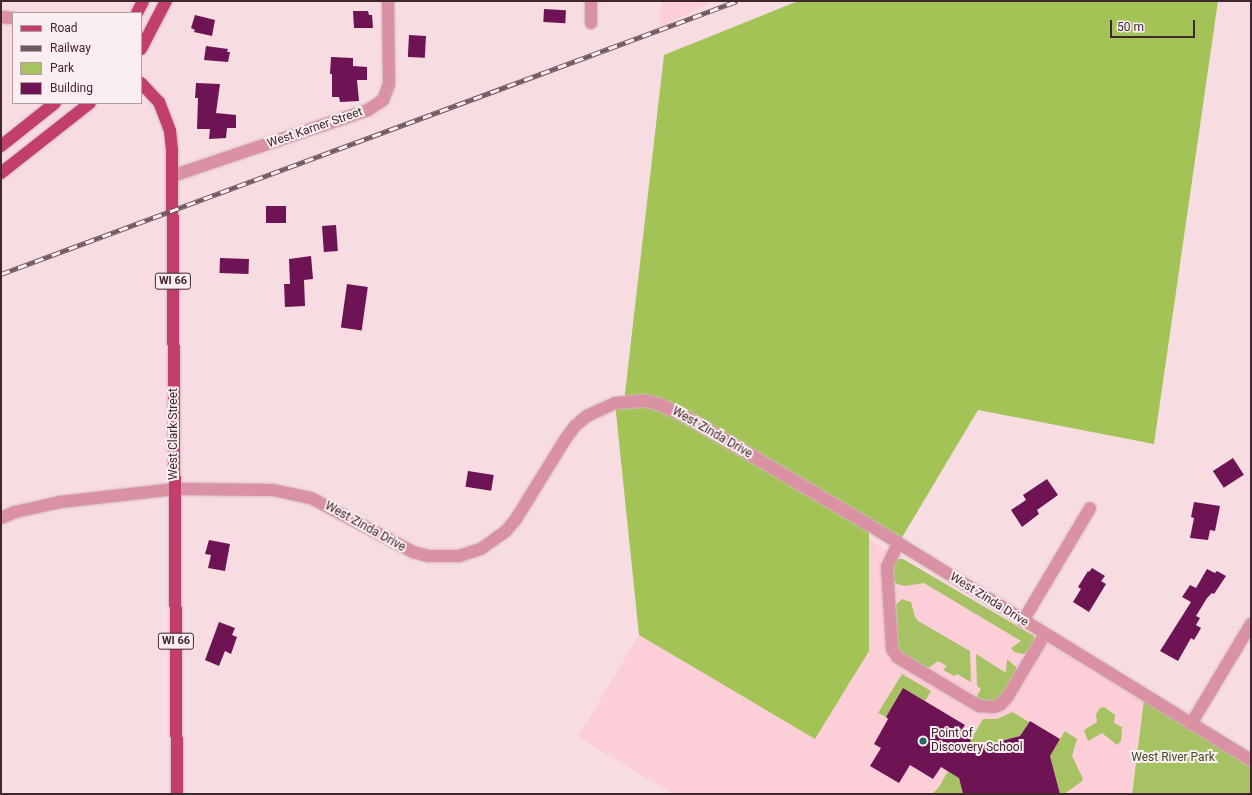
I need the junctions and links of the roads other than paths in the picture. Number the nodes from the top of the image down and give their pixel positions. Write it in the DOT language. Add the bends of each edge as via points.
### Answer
graph roads {
  1 [pos="143,1"];
  2 [pos="166,1"];
  3 [pos="388,1"];
  4 [pos="591,1"];
  5 [pos="138,12"];
  6 [pos="1,17"];
  7 [pos="12,18"];
  8 [pos="590,23"];
  9 [pos="142,47"];
  10 [pos="142,84"];
  11 [pos="54,104"];
  12 [pos="89,104"];
  13 [pos="1,146"];
  14 [pos="1,173"];
  15 [pos="172,176"];
  16 [pos="175,489"];
  17 [pos="1090,508"];
  18 [pos="1,518"];
  19 [pos="898,544"];
  20 [pos="1023,622"];
  21 [pos="1251,624"];
  22 [pos="1045,634"];
  23 [pos="1191,724"];
  24 [pos="1251,760"];
  25 [pos="177,794"];
  1 -- 5 [label="main road"];
  2 -- 9 [label="main road"];
  3 -- 15 [label="street, West Karner Street" via="389,84 383,100 368,110"];
  4 -- 8 [label="street"];
  6 -- 7 [label="street"];
  10 -- 15 [label="main road, West Clark Street / WI 66" via="159,102 166,116 170,131"];
  11 -- 13 [label="main road"];
  12 -- 14 [label="main road"];
  15 -- 16 [label="main road, West Clark Street / WI 66"];
  16 -- 18 [label="street, West Zinda Drive" via="60,502 15,512"];
  16 -- 19 [label="street, West Zinda Drive" via="273,490 296,494 332,508 413,552 443,557 459,556 481,548 506,531 516,520 566,438 587,416 616,403 646,401 662,405 688,418"];
  16 -- 25 [label="main road, West Clark Street / WI 66"];
  17 -- 20 [label="street"];
  19 -- 20 [label="street, West Zinda Drive"];
  19 -- 22 [label="street" via="887,567 892,648 897,657 979,706 994,707 1008,696"];
  20 -- 22 [label="street, West Zinda Drive"];
  21 -- 23 [label="street"];
  22 -- 23 [label="street, West Zinda Drive"];
  23 -- 24 [label="street, West Zinda Drive"];
}
